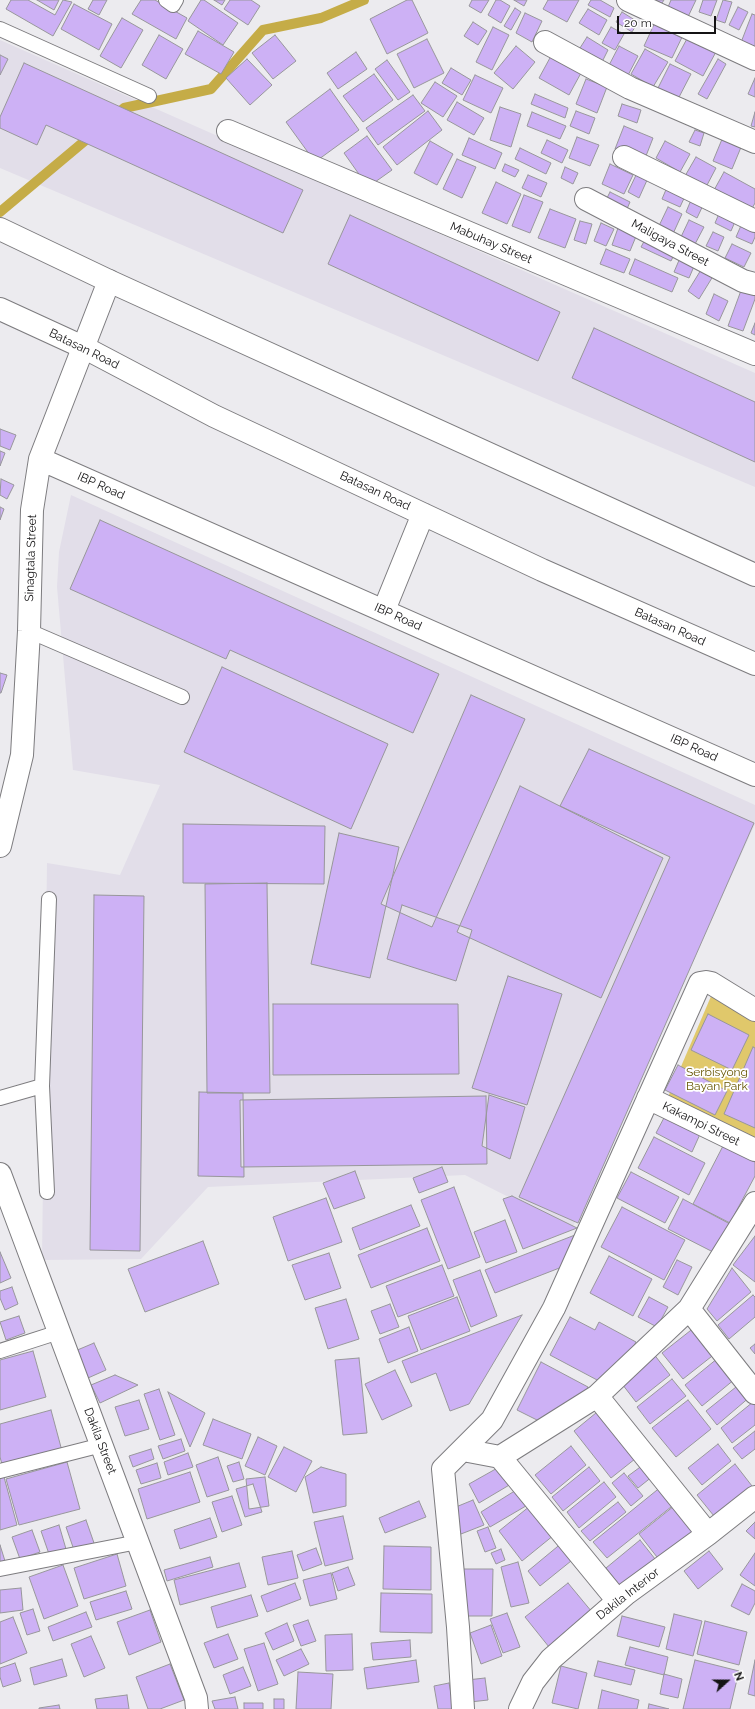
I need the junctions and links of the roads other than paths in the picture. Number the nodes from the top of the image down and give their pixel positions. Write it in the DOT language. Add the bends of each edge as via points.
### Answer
graph roads {
  1 [pos="166,0"];
  2 [pos="176,0"];
  3 [pos="628,0"];
  4 [pos="0,29"];
  5 [pos="545,42"];
  6 [pos="755,59"];
  7 [pos="149,96"];
  8 [pos="228,131"];
  9 [pos="755,142"];
  10 [pos="624,158"];
  11 [pos="586,199"];
  12 [pos="755,221"];
  13 [pos="0,229"];
  14 [pos="109,281"];
  15 [pos="755,284"];
  16 [pos="0,309"];
  17 [pos="84,348"];
  18 [pos="755,354"];
  19 [pos="40,459"];
  20 [pos="423,514"];
  21 [pos="755,575"];
  22 [pos="384,610"];
  23 [pos="29,631"];
  24 [pos="755,664"];
  25 [pos="182,697"];
  26 [pos="755,775"];
  27 [pos="0,846"];
  28 [pos="49,899"];
  29 [pos="755,1010"];
  30 [pos="42,1086"];
  31 [pos="0,1098"];
  32 [pos="648,1098"];
  33 [pos="755,1150"];
  34 [pos="0,1174"];
  35 [pos="47,1192"];
  36 [pos="755,1205"];
  37 [pos="689,1309"];
  38 [pos="59,1332"];
  39 [pos="0,1351"];
  40 [pos="755,1393"];
  41 [pos="597,1396"];
  42 [pos="102,1445"];
  43 [pos="463,1450"];
  44 [pos="500,1457"];
  45 [pos="0,1471"];
  46 [pos="755,1497"];
  47 [pos="708,1534"];
  48 [pos="138,1542"];
  49 [pos="0,1569"];
  50 [pos="618,1601"];
  51 [pos="197,1709"];
  52 [pos="463,1709"];
  53 [pos="520,1709"];
  1 -- 2 [label="lane" via="173,5"];
  3 -- 6 [label="street"];
  4 -- 7 [label="lane"];
  5 -- 9 [label="street" via="630,88"];
  8 -- 18 [label="street, Mabuhay Street"];
  10 -- 12 [label="street"];
  11 -- 15 [label="street, Maligaya Street" via="743,281"];
  13 -- 14 [label="street"];
  14 -- 17 [label="street, Sinagtala Street"];
  14 -- 21 [label="street"];
  16 -- 17 [label="street, Batasan Road"];
  17 -- 19 [label="street, Sinagtala Street"];
  17 -- 20 [label="street, Batasan Road" via="214,416"];
  19 -- 22 [label="street, IBP Road"];
  19 -- 23 [label="street, Sinagtala Street" via="32,510"];
  20 -- 22 [label="street"];
  20 -- 24 [label="street, Batasan Road" via="542,570"];
  22 -- 26 [label="street, IBP Road"];
  23 -- 25 [label="lane"];
  23 -- 27 [label="street, Sinagtala Street" via="22,755"];
  28 -- 30 [label="lane"];
  29 -- 32 [label="street" via="711,983 700,983"];
  30 -- 31 [label="lane"];
  30 -- 35 [label="lane"];
  32 -- 33 [label="street, Kakampi Street"];
  32 -- 43 [label="street" via="554,1308 492,1420"];
  34 -- 38 [label="street, Dakila Street"];
  36 -- 37 [label="street"];
  37 -- 40 [label="street"];
  37 -- 41 [label="street"];
  38 -- 39 [label="lane"];
  38 -- 42 [label="street, Dakila Street"];
  41 -- 44 [label="street"];
  41 -- 47 [label="street"];
  42 -- 45 [label="lane"];
  42 -- 48 [label="street, Dakila Street"];
  43 -- 44 [label="street"];
  43 -- 52 [label="street" via="443,1469"];
  44 -- 50 [label="street"];
  46 -- 47 [label="street, Dakila Interior"];
  47 -- 50 [label="street, Dakila Interior"];
  48 -- 49 [label="lane"];
  48 -- 51 [label="street, Dakila Street" via="194,1691"];
  50 -- 53 [label="street, Dakila Interior" via="551,1659 533,1682"];
}
